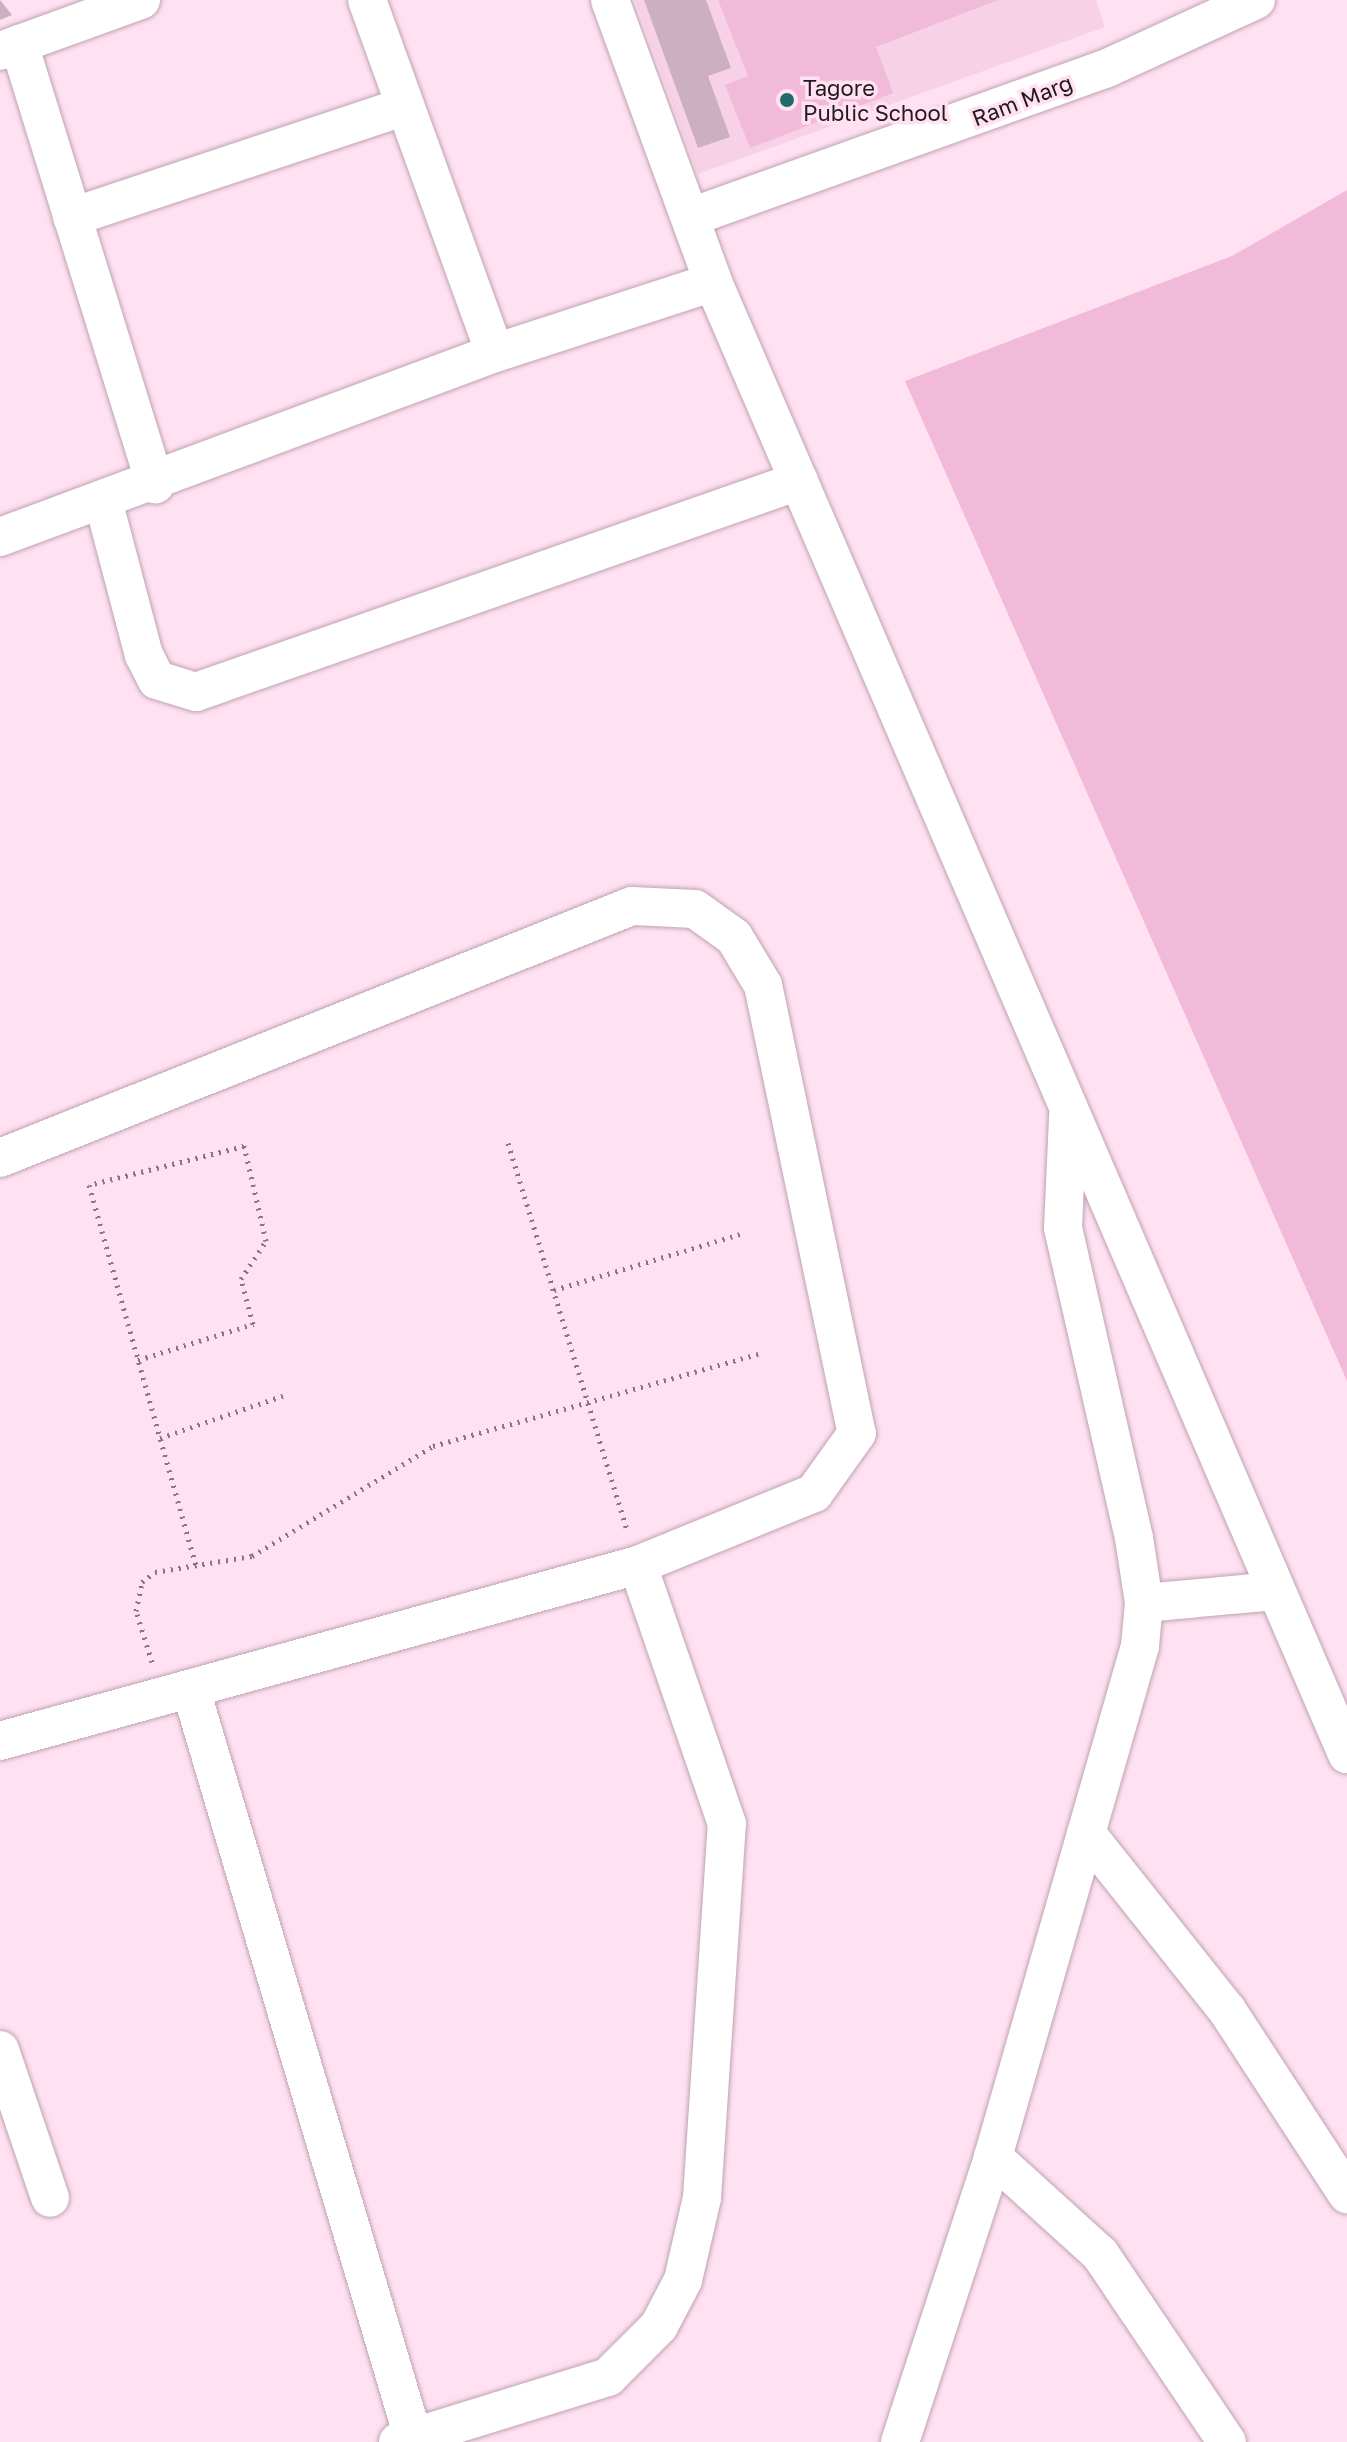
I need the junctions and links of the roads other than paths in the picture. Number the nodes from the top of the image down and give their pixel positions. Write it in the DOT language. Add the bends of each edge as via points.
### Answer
graph roads {
  1 [pos="141,0"];
  2 [pos="367,0"];
  3 [pos="610,0"];
  4 [pos="1256,0"];
  5 [pos="9,48"];
  6 [pos="405,106"];
  7 [pos="72,217"];
  8 [pos="691,217"];
  9 [pos="713,282"];
  10 [pos="495,353"];
  11 [pos="799,481"];
  12 [pos="155,484"];
  13 [pos="104,504"];
  14 [pos="0,537"];
  15 [pos="1068,1113"];
  16 [pos="0,1158"];
  17 [pos="638,1565"];
  18 [pos="1275,1591"];
  19 [pos="1144,1603"];
  20 [pos="177,1694"];
  21 [pos="0,1741"];
  22 [pos="1347,1754"];
  23 [pos="1086,1833"];
  24 [pos="0,2050"];
  25 [pos="993,2157"];
  26 [pos="1347,2194"];
  27 [pos="50,2198"];
  28 [pos="405,2440"];
  29 [pos="900,2442"];
  30 [pos="1227,2442"];
  1 -- 5 [label="street"];
  2 -- 6 [label="street"];
  3 -- 8 [label="street"];
  4 -- 8 [label="street, Ram Marg" via="1090,74"];
  5 -- 7 [label="street"];
  6 -- 7 [label="street"];
  6 -- 10 [label="street"];
  7 -- 12 [label="street"];
  8 -- 9 [label="street"];
  9 -- 10 [label="street"];
  9 -- 11 [label="street"];
  10 -- 12 [label="street"];
  11 -- 13 [label="street" via="196,692 157,680 144,655"];
  11 -- 15 [label="street"];
  12 -- 13 [label="street"];
  13 -- 14 [label="street"];
  15 -- 18 [label="street"];
  15 -- 19 [label="street" via="1063,1228"];
  16 -- 17 [label="street" via="632,906 695,909 734,937 763,985 857,1433 814,1493"];
  17 -- 20 [label="street"];
  17 -- 28 [label="street" via="727,1824 702,2198 683,2280 659,2326 608,2377"];
  18 -- 19 [label="street"];
  18 -- 22 [label="street"];
  19 -- 23 [label="street" via="1140,1646"];
  20 -- 21 [label="street"];
  20 -- 28 [label="street"];
  23 -- 25 [label="street"];
  23 -- 26 [label="street" via="1227,2010"];
  24 -- 27 [label="street"];
  25 -- 29 [label="street"];
  25 -- 30 [label="street" via="1100,2254"];
}
